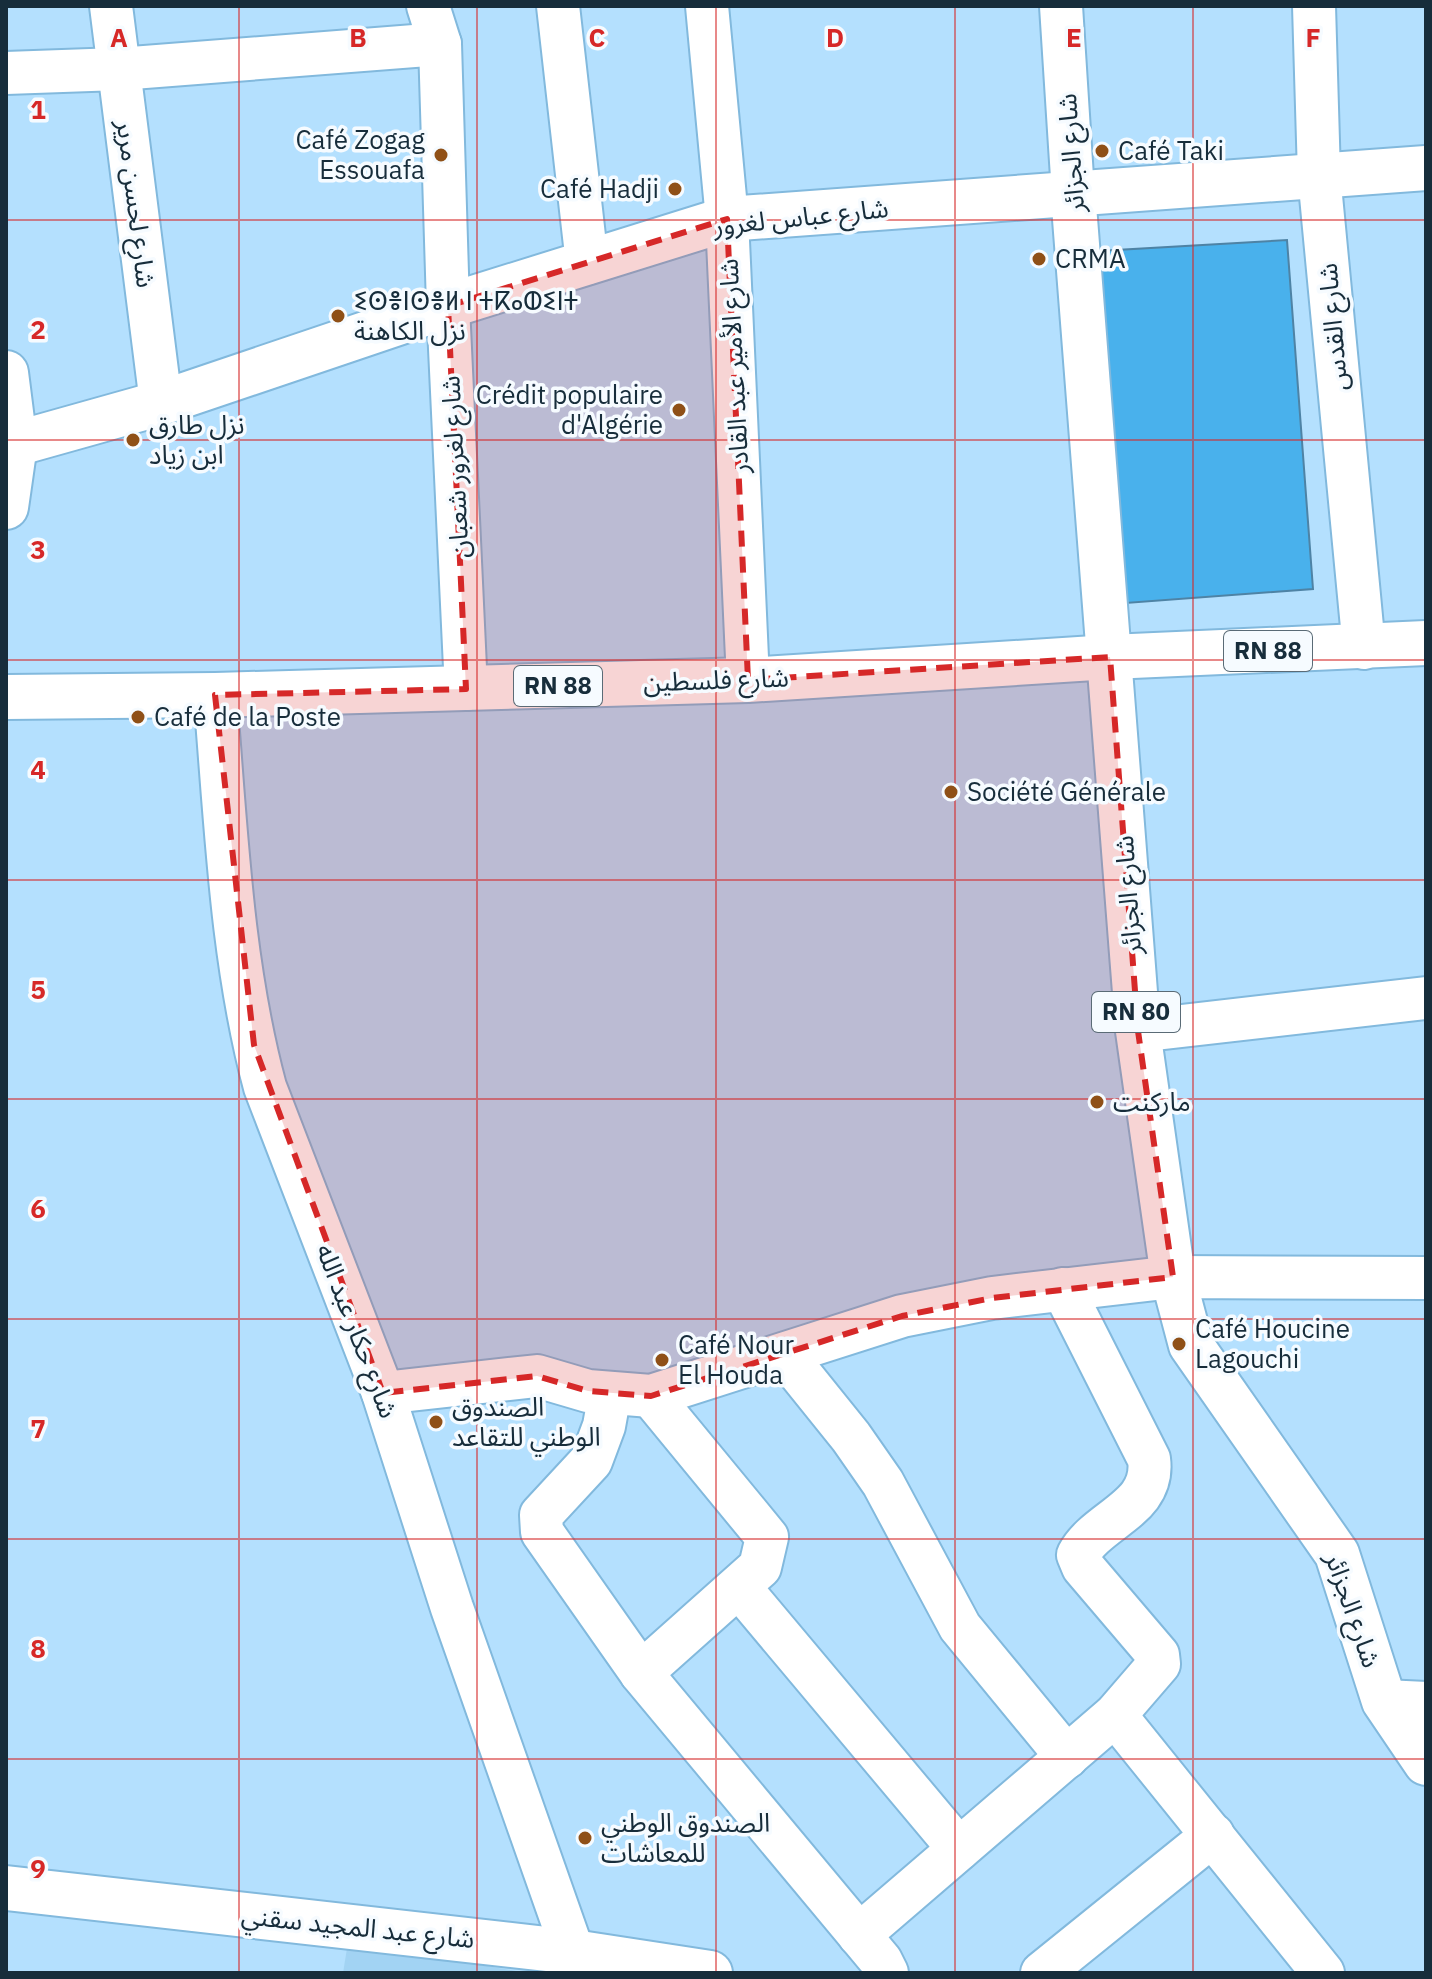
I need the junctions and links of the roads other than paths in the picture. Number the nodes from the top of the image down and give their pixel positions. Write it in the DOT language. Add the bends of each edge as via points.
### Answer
graph roads {
  1 [pos="111,6"];
  2 [pos="558,6"];
  3 [pos="707,6"];
  4 [pos="1061,6"];
  5 [pos="1314,6"];
  6 [pos="434,25"];
  7 [pos="119,69"];
  8 [pos="6,73"];
  9 [pos="1426,168"];
  10 [pos="1319,175"];
  11 [pos="1073,193"];
  12 [pos="727,219"];
  13 [pos="587,263"];
  14 [pos="448,306"];
  15 [pos="6,373"];
  16 [pos="161,403"];
  17 [pos="11,449"];
  18 [pos="6,507"];
  19 [pos="1426,643"];
  20 [pos="1364,648"];
  21 [pos="1110,657"];
  22 [pos="748,680"];
  23 [pos="466,689"];
  24 [pos="215,695"];
  25 [pos="6,697"];
  26 [pos="1426,998"];
  27 [pos="1138,1031"];
  28 [pos="1173,1277"];
  29 [pos="1426,1278"];
  30 [pos="1063,1289"];
  31 [pos="785,1355"];
  32 [pos="383,1393"];
  33 [pos="610,1393"];
  34 [pos="651,1396"];
  35 [pos="740,1588"];
  36 [pos="641,1673"];
  37 [pos="1405,1702"];
  38 [pos="1115,1715"];
  39 [pos="1067,1757"];
  40 [pos="1426,1763"];
  41 [pos="1213,1835"];
  42 [pos="959,1849"];
  43 [pos="6,1888"];
  44 [pos="859,1935"];
  45 [pos="573,1952"];
  46 [pos="710,1973"];
  47 [pos="887,1973"];
  48 [pos="1042,1973"];
  49 [pos="1323,1973"];
  1 -- 7 [label="street, شارع لحسن مرير"];
  2 -- 13 [label="street"];
  3 -- 12 [label="street, شارع الأمير عبد القادر"];
  4 -- 11 [label="street, شارع الجزائر"];
  5 -- 10 [label="street, شارع القدس"];
  6 -- 7 [label="street"];
  6 -- 14 [label="street, شارع لغرور شعبان"];
  7 -- 8 [label="street"];
  7 -- 16 [label="street, شارع لحسن مرير"];
  9 -- 10 [label="main road, شارع عباس لغرور"];
  10 -- 11 [label="main road, شارع عباس لغرور"];
  10 -- 20 [label="street, شارع القدس"];
  11 -- 12 [label="main road, شارع عباس لغرور"];
  11 -- 21 [label="main road, شارع الجزائر / RN 80"];
  12 -- 13 [label="main road, شارع عباس لغرور"];
  12 -- 22 [label="street, شارع الأمير عبد القادر"];
  13 -- 14 [label="main road, شارع عباس لغرور"];
  14 -- 16 [label="main road, شارع عباس لغرور"];
  14 -- 23 [label="street, شارع لغرور شعبان"];
  15 -- 17 [label="main road"];
  16 -- 17 [label="main road, شارع عباس لغرور"];
  17 -- 18 [label="main road"];
  19 -- 20 [label="main road, شارع فلسطين / RN 88"];
  20 -- 21 [label="main road, شارع فلسطين / RN 88"];
  21 -- 22 [label="main road, شارع فلسطين / RN 88"];
  21 -- 27 [label="main road, شارع الجزائر / RN 80"];
  22 -- 23 [label="main road, شارع فلسطين / RN 88"];
  23 -- 24 [label="main road, شارع فلسطين / RN 88"];
  24 -- 25 [label="main road, شارع فلسطين / RN 88"];
  24 -- 32 [label="street, شارع حكار عبد الله" via="234,910 254,1045 308,1204"];
  26 -- 27 [label="street"];
  27 -- 28 [label="main road, شارع الجزائر / RN 80"];
  28 -- 29 [label="street"];
  28 -- 30 [label="street"];
  28 -- 37 [label="main road, شارع الجزائر / RN 80" via="1191,1345 1337,1554"];
  30 -- 31 [label="street" via="902,1316"];
  30 -- 38 [label="street" via="1149,1459 1151,1474 1146,1490 1078,1555 1159,1660"];
  31 -- 34 [label="street"];
  31 -- 39 [label="street" via="883,1483 960,1627"];
  32 -- 33 [label="street" via="537,1376"];
  32 -- 45 [label="street, شارع حكار عبد الله"];
  33 -- 34 [label="street"];
  33 -- 36 [label="street" via="597,1450 539,1522"];
  34 -- 35 [label="street" via="767,1537 763,1561"];
  35 -- 36 [label="street"];
  35 -- 42 [label="street"];
  36 -- 44 [label="street"];
  37 -- 40 [label="main road, شارع الجزائر / RN 80"];
  38 -- 39 [label="street"];
  38 -- 41 [label="street"];
  39 -- 42 [label="street"];
  41 -- 48 [label="street"];
  41 -- 49 [label="street"];
  42 -- 44 [label="street"];
  43 -- 45 [label="main road, شارع عبد المجيد سقني"];
  44 -- 47 [label="street"];
  45 -- 46 [label="main road, شارع عبد المجيد سقني"];
}
